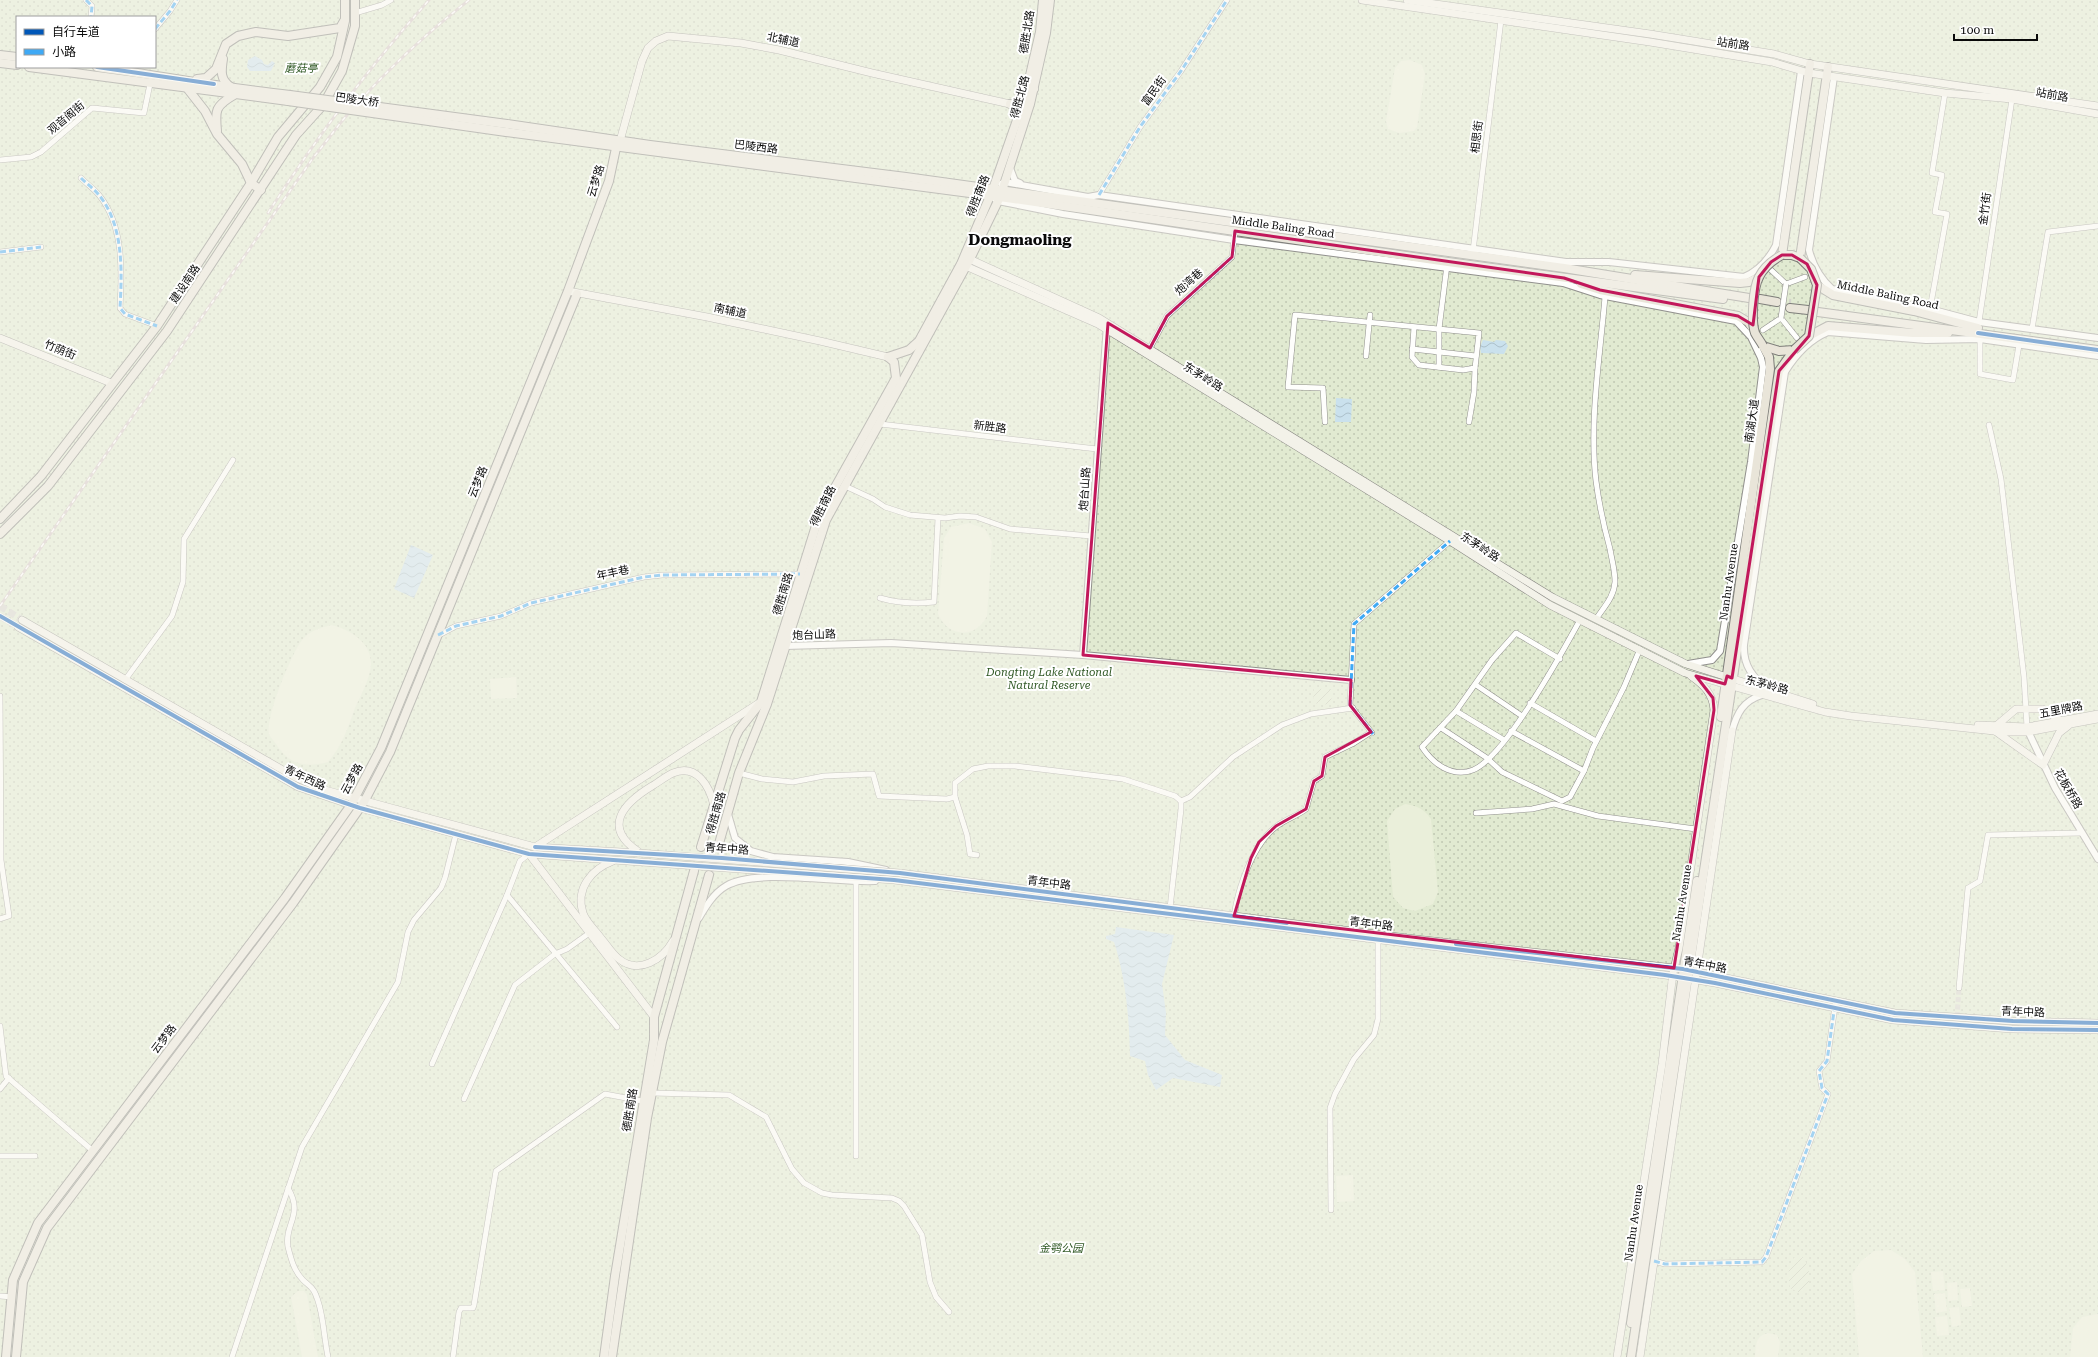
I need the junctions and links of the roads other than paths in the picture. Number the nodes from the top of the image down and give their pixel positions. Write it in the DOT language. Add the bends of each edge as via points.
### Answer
graph roads {
  1 [pos="86,0"];
  2 [pos="177,0"];
  3 [pos="345,0"];
  4 [pos="355,0"];
  5 [pos="391,0"];
  6 [pos="1044,0"];
  7 [pos="1050,0"];
  8 [pos="1227,0"];
  9 [pos="1362,0"];
  10 [pos="1407,0"];
  11 [pos="355,13"];
  12 [pos="91,16"];
  13 [pos="344,20"];
  14 [pos="1501,20"];
  15 [pos="156,28"];
  16 [pos="226,44"];
  17 [pos="0,55"];
  18 [pos="16,57"];
  19 [pos="0,63"];
  20 [pos="1810,64"];
  21 [pos="16,65"];
  22 [pos="1828,67"];
  23 [pos="36,68"];
  24 [pos="114,68"];
  25 [pos="131,69"];
  26 [pos="1805,72"];
  27 [pos="1830,76"];
  28 [pos="150,84"];
  29 [pos="187,84"];
  30 [pos="1034,89"];
  31 [pos="234,92"];
  32 [pos="1945,93"];
  33 [pos="1024,97"];
  34 [pos="2012,100"];
  35 [pos="1010,104"];
  36 [pos="2098,106"];
  37 [pos="2098,114"];
  38 [pos="1018,118"];
  39 [pos="507,128"];
  40 [pos="1022,132"];
  41 [pos="217,134"];
  42 [pos="618,144"];
  43 [pos="0,160"];
  44 [pos="1010,168"];
  45 [pos="82,178"];
  46 [pos="251,184"];
  47 [pos="1027,186"];
  48 [pos="261,190"];
  49 [pos="992,192"];
  50 [pos="1001,193"];
  51 [pos="1099,195"];
  52 [pos="1308,225"];
  53 [pos="2098,226"];
  54 [pos="1235,231"];
  55 [pos="1351,231"];
  56 [pos="1316,234"];
  57 [pos="1234,240"];
  58 [pos="1364,240"];
  59 [pos="41,246"];
  60 [pos="0,252"];
  61 [pos="1473,252"];
  62 [pos="1782,255"];
  63 [pos="1800,258"];
  64 [pos="966,262"];
  65 [pos="1447,265"];
  66 [pos="1564,268"];
  67 [pos="1771,270"];
  68 [pos="1759,277"];
  69 [pos="1804,277"];
  70 [pos="1564,278"];
  71 [pos="1786,284"];
  72 [pos="1817,285"];
  73 [pos="568,291"];
  74 [pos="577,294"];
  75 [pos="1606,297"];
  76 [pos="1760,302"];
  77 [pos="1777,304"];
  78 [pos="1791,306"];
  79 [pos="1808,308"];
  80 [pos="1818,309"];
  81 [pos="1930,309"];
  82 [pos="1370,315"];
  83 [pos="1781,318"];
  84 [pos="1369,322"];
  85 [pos="157,326"];
  86 [pos="1107,327"];
  87 [pos="1414,327"];
  88 [pos="1440,329"];
  89 [pos="2032,329"];
  90 [pos="1979,330"];
  91 [pos="1759,331"];
  92 [pos="1809,336"];
  93 [pos="0,338"];
  94 [pos="1797,338"];
  95 [pos="2098,338"];
  96 [pos="2019,345"];
  97 [pos="2098,345"];
  98 [pos="1763,346"];
  99 [pos="1150,348"];
  100 [pos="1412,349"];
  101 [pos="1794,350"];
  102 [pos="2098,350"];
  103 [pos="1439,352"];
  104 [pos="1366,356"];
  105 [pos="1476,356"];
  106 [pos="2098,356"];
  107 [pos="888,357"];
  108 [pos="1439,367"];
  109 [pos="1475,368"];
  110 [pos="111,383"];
  111 [pos="1324,422"];
  112 [pos="1469,422"];
  113 [pos="880,424"];
  114 [pos="1989,425"];
  115 [pos="1097,449"];
  116 [pos="233,460"];
  117 [pos="845,486"];
  118 [pos="1756,500"];
  119 [pos="938,518"];
  120 [pos="0,519"];
  121 [pos="0,534"];
  122 [pos="1091,536"];
  123 [pos="1450,541"];
  124 [pos="800,574"];
  125 [pos="880,598"];
  126 [pos="1596,619"];
  127 [pos="1580,620"];
  128 [pos="438,635"];
  129 [pos="785,646"];
  130 [pos="1640,649"];
  131 [pos="1082,656"];
  132 [pos="1560,658"];
  133 [pos="1686,664"];
  134 [pos="1685,673"];
  135 [pos="125,680"];
  136 [pos="1351,680"];
  137 [pos="1729,681"];
  138 [pos="1476,685"];
  139 [pos="1773,691"];
  140 [pos="1762,695"];
  141 [pos="0,696"];
  142 [pos="760,702"];
  143 [pos="1530,703"];
  144 [pos="1353,708"];
  145 [pos="2027,709"];
  146 [pos="1456,711"];
  147 [pos="2098,714"];
  148 [pos="1522,716"];
  149 [pos="2098,719"];
  150 [pos="2061,721"];
  151 [pos="2069,725"];
  152 [pos="1441,728"];
  153 [pos="1996,729"];
  154 [pos="2027,730"];
  155 [pos="1511,731"];
  156 [pos="1732,731"];
  157 [pos="1504,740"];
  158 [pos="1596,741"];
  159 [pos="1487,758"];
  160 [pos="2043,765"];
  161 [pos="1584,771"];
  162 [pos="739,774"];
  163 [pos="955,797"];
  164 [pos="1181,800"];
  165 [pos="353,802"];
  166 [pos="362,805"];
  167 [pos="714,806"];
  168 [pos="1476,813"];
  169 [pos="728,814"];
  170 [pos="1696,829"];
  171 [pos="2082,833"];
  172 [pos="456,834"];
  173 [pos="535,847"];
  174 [pos="701,847"];
  175 [pos="718,847"];
  176 [pos="639,853"];
  177 [pos="529,854"];
  178 [pos="977,855"];
  179 [pos="2098,858"];
  180 [pos="615,860"];
  181 [pos="694,871"];
  182 [pos="900,873"];
  183 [pos="709,874"];
  184 [pos="894,880"];
  185 [pos="856,882"];
  186 [pos="507,895"];
  187 [pos="1170,908"];
  188 [pos="1234,916"];
  189 [pos="0,919"];
  190 [pos="694,926"];
  191 [pos="588,934"];
  192 [pos="677,934"];
  193 [pos="1378,938"];
  194 [pos="555,954"];
  195 [pos="1674,968"];
  196 [pos="1689,975"];
  197 [pos="1959,988"];
  198 [pos="1836,1000"];
  199 [pos="1835,1008"];
  200 [pos="654,1017"];
  201 [pos="2098,1023"];
  202 [pos="0,1026"];
  203 [pos="617,1027"];
  204 [pos="2098,1030"];
  205 [pos="432,1064"];
  206 [pos="9,1078"];
  207 [pos="0,1089"];
  208 [pos="652,1093"];
  209 [pos="464,1099"];
  210 [pos="642,1101"];
  211 [pos="93,1151"];
  212 [pos="0,1156"];
  213 [pos="35,1156"];
  214 [pos="856,1156"];
  215 [pos="288,1188"];
  216 [pos="1331,1210"];
  217 [pos="1654,1261"];
  218 [pos="0,1296"];
  219 [pos="12,1298"];
  220 [pos="949,1312"];
  221 [pos="6,1357"];
  222 [pos="16,1357"];
  223 [pos="232,1357"];
  224 [pos="328,1357"];
  225 [pos="453,1357"];
  226 [pos="604,1357"];
  227 [pos="612,1357"];
  228 [pos="1617,1357"];
  229 [pos="1626,1357"];
  230 [pos="1631,1357"];
  231 [pos="1640,1357"];
  1 -- 12 [label="street" via="92,6"];
  2 -- 15 [label="street"];
  3 -- 13 [label="main road, 建设南路"];
  4 -- 11 [label="main road, 建设南路"];
  5 -- 11 [label="street"];
  6 -- 33 [label="main road, 德胜北路" via="1040,32"];
  7 -- 30 [label="main road, 得胜北路"];
  8 -- 51 [label="street, 富民街" via="1136,134"];
  9 -- 14 [label="main road, 站前路"];
  10 -- 20 [label="main road, 站前路" via="1650,34 1774,54"];
  11 -- 48 [label="main road, 建设南路" via="355,26 342,70 323,105 296,134"];
  13 -- 16 [label="main road" via="340,28 288,36 256,32 238,36"];
  13 -- 46 [label="main road, 建设南路" via="338,57 320,87 278,137"];
  14 -- 26 [label="main road, 站前路" via="1772,62"];
  14 -- 61 [label="street, 相思街"];
  16 -- 29 [label="main road" via="216,68 206,78"];
  16 -- 31 [label="main road" via="222,76"];
  17 -- 18 [label="main road"];
  19 -- 21 [label="main road"];
  20 -- 22 [label="main road, 站前路"];
  20 -- 26 [label="main road"];
  22 -- 27 [label="main road"];
  22 -- 36 [label="main road, 站前路"];
  23 -- 28 [label="main road"];
  24 -- 25 [label="main road"];
  25 -- 29 [label="main road"];
  26 -- 27 [label="main road, 站前路"];
  26 -- 61 [label="street" via="1776,245 1755,272 1738,278 1609,262 1566,262"];
  26 -- 62 [label="main road"];
  27 -- 32 [label="main road, 站前路"];
  27 -- 63 [label="main road"];
  27 -- 81 [label="street" via="1809,250 1812,262 1822,280 1832,289"];
  28 -- 29 [label="main road"];
  28 -- 43 [label="street, 观音阁街" via="144,113 92,108 41,152 31,157"];
  29 -- 31 [label="main road, 巴陵大桥" via="205,90"];
  29 -- 31 [label="main road, 巴陵大桥" via="214,84"];
  29 -- 41 [label="main road"];
  30 -- 33 [label="main road"];
  30 -- 40 [label="main road, 得胜北路"];
  31 -- 39 [label="main road, 巴陵大桥, bridge"];
  31 -- 41 [label="main road" via="218,107"];
  32 -- 34 [label="main road, 站前路"];
  32 -- 81 [label="street" via="1932,173 1942,175 1935,212 1947,214"];
  33 -- 35 [label="main road" via="1016,104"];
  33 -- 38 [label="main road, 得胜南路"];
  34 -- 37 [label="main road, 站前路"];
  34 -- 90 [label="street, 金竹街"];
  35 -- 38 [label="main road"];
  35 -- 42 [label="main road, 北辅道" via="780,50 668,36 648,48"];
  38 -- 40 [label="main road"];
  38 -- 49 [label="main road, 得胜南路"];
  39 -- 42 [label="main road, 巴陵西路"];
  40 -- 44 [label="main road, 得胜北路"];
  41 -- 46 [label="main road" via="242,164"];
  42 -- 49 [label="main road, 巴陵西路"];
  42 -- 73 [label="main road, 云梦路" via="609,181"];
  44 -- 47 [label="street" via="1015,181"];
  44 -- 50 [label="main road, 得胜北路"];
  45 -- 85 [label="street" via="99,194 114,219 121,260 120,308 125,314"];
  46 -- 48 [label="main road"];
  46 -- 85 [label="main road, 建设南路"];
  47 -- 50 [label="street"];
  47 -- 51 [label="street" via="1088,197"];
  48 -- 121 [label="main road, 建设南路" via="167,331 121,388 87,437 48,486"];
  49 -- 50 [label="main road, 巴陵西路"];
  49 -- 50 [label="street"];
  49 -- 64 [label="main road, 得胜南路"];
  50 -- 54 [label="main road, Middle Baling Road"];
  50 -- 56 [label="main road, Middle Baling Road"];
  50 -- 57 [label="street" via="1063,214"];
  50 -- 64 [label="main road, 得胜南路"];
  51 -- 52 [label="street"];
  52 -- 55 [label="street"];
  52 -- 56 [label="street"];
  53 -- 89 [label="street" via="2048,232"];
  54 -- 57 [label="street, 炮湾巷"];
  54 -- 65 [label="main road, Middle Baling Road"];
  55 -- 58 [label="street"];
  55 -- 61 [label="street"];
  56 -- 58 [label="main road, Middle Baling Road"];
  57 -- 65 [label="street"];
  57 -- 99 [label="street, 炮湾巷" via="1232,257 1167,316"];
  58 -- 61 [label="main road, Middle Baling Road"];
  59 -- 60 [label="street"];
  61 -- 66 [label="main road, Middle Baling Road"];
  62 -- 63 [label="main road"];
  62 -- 68 [label="main road, bridge" via="1771,262"];
  63 -- 72 [label="main road, bridge" via="1811,270"];
  64 -- 86 [label="main road, 东茅岭路"];
  64 -- 107 [label="main road, 得胜南路" via="919,341 909,350"];
  64 -- 113 [label="main road, 得胜南路"];
  65 -- 70 [label="main road, Middle Baling Road"];
  65 -- 75 [label="street" via="1563,283"];
  65 -- 88 [label="street"];
  66 -- 68 [label="main road, Middle Baling Road" via="1740,283"];
  66 -- 70 [label="main road, Middle Baling Road" via="1748,300"];
  67 -- 71 [label="street"];
  68 -- 91 [label="main road, bridge" via="1753,317"];
  69 -- 71 [label="street"];
  70 -- 91 [label="main road, Middle Baling Road" via="1600,290 1738,316"];
  71 -- 83 [label="street, bridge"];
  72 -- 90 [label="main road, Middle Baling Road" via="1834,295 1914,311"];
  72 -- 92 [label="main road, bridge"];
  73 -- 74 [label="main road, 南辅道"];
  73 -- 165 [label="main road, 云梦路" via="384,741"];
  74 -- 107 [label="main road, 南辅道" via="714,319"];
  74 -- 128 [label="main road"];
  75 -- 126 [label="street" via="1594,428 1594,458 1596,482 1615,566 1615,583 1612,595"];
  75 -- 133 [label="street" via="1736,321 1751,337 1761,358 1763,368 1753,448 1720,651 1712,660"];
  76 -- 77 [label="main road"];
  78 -- 79 [label="main road"];
  80 -- 90 [label="main road, Middle Baling Road"];
  81 -- 90 [label="street"];
  82 -- 84 [label="street"];
  83 -- 91 [label="street"];
  83 -- 94 [label="street"];
  84 -- 87 [label="street"];
  84 -- 104 [label="street"];
  84 -- 111 [label="street" via="1295,315 1288,387 1323,388"];
  85 -- 110 [label="main road, 建设南路"];
  86 -- 99 [label="main road, 东茅岭路"];
  86 -- 115 [label="street, 炮台山路"];
  86 -- 123 [label="main road, 东茅岭路"];
  87 -- 88 [label="street"];
  87 -- 100 [label="street"];
  88 -- 103 [label="street"];
  88 -- 105 [label="street" via="1478,333"];
  89 -- 90 [label="street"];
  89 -- 95 [label="street"];
  90 -- 92 [label="main road" via="1913,333 1828,326"];
  90 -- 96 [label="street"];
  90 -- 96 [label="street, 金竹街" via="1980,374 2013,380"];
  90 -- 97 [label="main road"];
  90 -- 102 [label="main road"];
  90 -- 139 [label="street" via="1926,340 1828,332 1805,346 1785,372 1744,645 1744,656 1749,671 1761,684"];
  91 -- 98 [label="main road, Middle Baling Road, bridge"];
  92 -- 101 [label="main road, bridge"];
  93 -- 110 [label="main road, 竹荫街"];
  96 -- 106 [label="street"];
  98 -- 101 [label="main road" via="1779,351"];
  98 -- 118 [label="main road, 南湖大道" via="1769,357 1770,369"];
  99 -- 126 [label="main road, 东茅岭路" via="1552,597"];
  100 -- 103 [label="street"];
  100 -- 108 [label="street" via="1412,357 1419,365"];
  101 -- 118 [label="main road" via="1779,371"];
  103 -- 105 [label="street"];
  103 -- 108 [label="street"];
  105 -- 109 [label="street"];
  107 -- 124 [label="main road, 德胜南路" via="894,362 896,378 819,516"];
  108 -- 109 [label="street" via="1463,370"];
  109 -- 112 [label="street"];
  110 -- 120 [label="main road, 建设南路" via="45,471"];
  113 -- 115 [label="street, 新胜路"];
  113 -- 117 [label="main road, 得胜南路"];
  114 -- 145 [label="street" via="2001,480"];
  115 -- 122 [label="street, 炮台山路"];
  116 -- 135 [label="street" via="184,539 183,582 172,616"];
  117 -- 119 [label="street" via="885,507 910,515"];
  117 -- 129 [label="main road, 得胜南路" via="826,520"];
  118 -- 137 [label="main road, Nanhu Avenue"];
  119 -- 122 [label="street" via="976,517 1010,529"];
  119 -- 125 [label="street" via="934,602 891,601"];
  122 -- 131 [label="street, 炮台山路"];
  123 -- 127 [label="main road, 东茅岭路" via="1550,605"];
  123 -- 136 [label="street" via="1354,624"];
  124 -- 128 [label="street, 年丰巷" via="644,577 531,603 501,616 456,626"];
  124 -- 142 [label="main road, 德胜南路"];
  126 -- 133 [label="main road, 东茅岭路"];
  127 -- 130 [label="main road, 东茅岭路"];
  127 -- 132 [label="street"];
  128 -- 166 [label="main road" via="390,752"];
  129 -- 131 [label="street, 炮台山路" via="891,642"];
  129 -- 162 [label="main road, 得胜南路" via="767,704"];
  130 -- 134 [label="main road, 东茅岭路"];
  130 -- 158 [label="street"];
  131 -- 136 [label="street, 炮台山路"];
  132 -- 138 [label="street" via="1516,633 1492,660"];
  132 -- 143 [label="street"];
  133 -- 137 [label="main road, 东茅岭路"];
  134 -- 137 [label="main road, 东茅岭路"];
  134 -- 170 [label="main road" via="1706,689 1713,698 1714,710"];
  135 -- 165 [label="main road, 青年西路" via="295,777"];
  135 -- 165 [label="main road, 青年西路" via="20,624 298,787"];
  136 -- 144 [label="street" via="1350,704"];
  137 -- 139 [label="main road, 东茅岭路"];
  137 -- 140 [label="main road, 东茅岭路"];
  137 -- 196 [label="main road, Nanhu Avenue"];
  138 -- 146 [label="street"];
  138 -- 148 [label="street"];
  139 -- 153 [label="main road, 东茅岭路" via="1826,708 1852,713"];
  140 -- 153 [label="main road, 东茅岭路" via="1851,716"];
  140 -- 156 [label="street" via="1752,698 1742,707 1736,716"];
  141 -- 189 [label="street" via="1,860 9,916"];
  142 -- 167 [label="main road, 德胜南路" via="735,738"];
  142 -- 173 [label="main road"];
  143 -- 148 [label="street"];
  143 -- 158 [label="street"];
  144 -- 164 [label="street" via="1311,714 1282,725 1233,757 1190,797"];
  144 -- 188 [label="street" via="1372,733 1325,757 1322,776 1314,781 1306,809 1276,826 1259,842 1251,858"];
  145 -- 150 [label="main road" via="2043,708"];
  145 -- 153 [label="main road" via="2016,709"];
  145 -- 154 [label="street"];
  146 -- 152 [label="street"];
  146 -- 157 [label="street"];
  147 -- 150 [label="main road, 五里牌路"];
  148 -- 155 [label="street"];
  149 -- 151 [label="main road, 五里牌路"];
  150 -- 154 [label="main road, 五里牌路"];
  151 -- 154 [label="main road, 五里牌路"];
  151 -- 160 [label="main road" via="2059,733"];
  152 -- 159 [label="street"];
  152 -- 159 [label="street" via="1422,747 1428,758 1442,768 1460,772 1474,770"];
  153 -- 154 [label="main road, 东茅岭路"];
  153 -- 160 [label="main road"];
  154 -- 160 [label="street, 花板桥路"];
  155 -- 157 [label="street"];
  155 -- 161 [label="street"];
  156 -- 196 [label="main road"];
  157 -- 159 [label="street"];
  158 -- 161 [label="street"];
  159 -- 161 [label="street" via="1502,772 1562,801 1570,797"];
  160 -- 171 [label="street, 花板桥路"];
  162 -- 163 [label="street" via="793,782 824,776 873,774 879,796 947,799"];
  162 -- 169 [label="main road, 得胜南路"];
  163 -- 164 [label="street" via="955,784 973,769 1003,765 1123,779"];
  163 -- 178 [label="street" via="970,854"];
  164 -- 187 [label="street"];
  165 -- 166 [label="main road, 青年西路"];
  165 -- 211 [label="main road, 云梦路" via="285,898"];
  166 -- 172 [label="main road, 青年西路"];
  166 -- 173 [label="main road, 青年西路"];
  166 -- 222 [label="main road" via="293,903 46,1228 23,1282"];
  167 -- 174 [label="main road, 德胜南路"];
  167 -- 176 [label="main road" via="705,782 690,772 673,773 650,787 628,803 620,817 620,831"];
  168 -- 170 [label="street" via="1532,809 1554,804 1598,816"];
  169 -- 175 [label="main road, 得胜南路"];
  169 -- 182 [label="street" via="735,838 751,851 848,862"];
  170 -- 195 [label="main road"];
  171 -- 179 [label="street, 花板桥路"];
  171 -- 197 [label="street" via="1988,835 1980,880 1968,888"];
  172 -- 177 [label="main road, 青年西路"];
  172 -- 215 [label="street" via="441,888 410,928 398,982 307,1137"];
  173 -- 176 [label="main road, 青年西路"];
  176 -- 182 [label="main road, 青年中路, bridge"];
  177 -- 180 [label="main road, 青年西路"];
  177 -- 186 [label="street" via="520,861"];
  177 -- 191 [label="main road"];
  180 -- 184 [label="main road, 青年中路"];
  180 -- 192 [label="main road" via="598,867 591,874 585,882 581,903 584,914 615,955 620,960 635,965 651,962 663,955"];
  181 -- 192 [label="main road, 德胜南路"];
  182 -- 187 [label="main road, 青年中路"];
  183 -- 190 [label="main road, 德胜南路"];
  184 -- 185 [label="street"];
  184 -- 193 [label="main road, 青年中路"];
  185 -- 190 [label="street" via="748,878 726,886 718,893"];
  185 -- 214 [label="street"];
  186 -- 194 [label="street"];
  186 -- 205 [label="street"];
  187 -- 188 [label="main road, 青年中路"];
  188 -- 193 [label="main road, 青年中路"];
  190 -- 208 [label="main road, 德胜南路" via="662,1042"];
  191 -- 194 [label="street"];
  191 -- 200 [label="main road"];
  192 -- 200 [label="main road, 德胜南路"];
  193 -- 195 [label="main road, 青年中路"];
  193 -- 196 [label="main road, 青年中路"];
  193 -- 216 [label="street" via="1378,1019 1374,1035 1354,1059 1330,1108"];
  194 -- 203 [label="street"];
  194 -- 209 [label="street" via="515,985"];
  195 -- 196 [label="main road, 青年中路"];
  195 -- 228 [label="main road" via="1662,1064"];
  196 -- 198 [label="main road, 青年中路"];
  196 -- 199 [label="main road, 青年中路"];
  196 -- 217 [label="main road"];
  196 -- 229 [label="main road, Nanhu Avenue"];
  196 -- 230 [label="main road, Nanhu Avenue"];
  198 -- 199 [label="street"];
  198 -- 201 [label="main road, 青年中路" via="1895,1012 2013,1021"];
  199 -- 204 [label="main road, 青年中路" via="1894,1020 2012,1029"];
  199 -- 217 [label="street" via="1827,1061 1819,1071 1822,1088 1828,1094 1766,1257 1762,1262 1665,1264"];
  200 -- 210 [label="main road, 德胜南路" via="654,1040"];
  202 -- 206 [label="street" via="6,1076"];
  206 -- 207 [label="street"];
  206 -- 211 [label="street"];
  208 -- 220 [label="street" via="729,1095 766,1117 792,1169 807,1185 832,1195 892,1198 899,1201 922,1235 930,1282 936,1297"];
  208 -- 227 [label="main road, 德胜南路" via="622,1275"];
  210 -- 225 [label="street" via="605,1094 496,1171 474,1305 473,1308 461,1308 459,1312"];
  210 -- 226 [label="main road, 德胜南路"];
  211 -- 219 [label="main road, 云梦路" via="38,1223 13,1280"];
  212 -- 213 [label="street"];
  215 -- 223 [label="street"];
  215 -- 224 [label="street" via="295,1206 288,1244 289,1252 299,1275 313,1289 316,1297"];
  217 -- 231 [label="main road"];
  218 -- 219 [label="street"];
  219 -- 221 [label="main road, 云梦路"];
}
